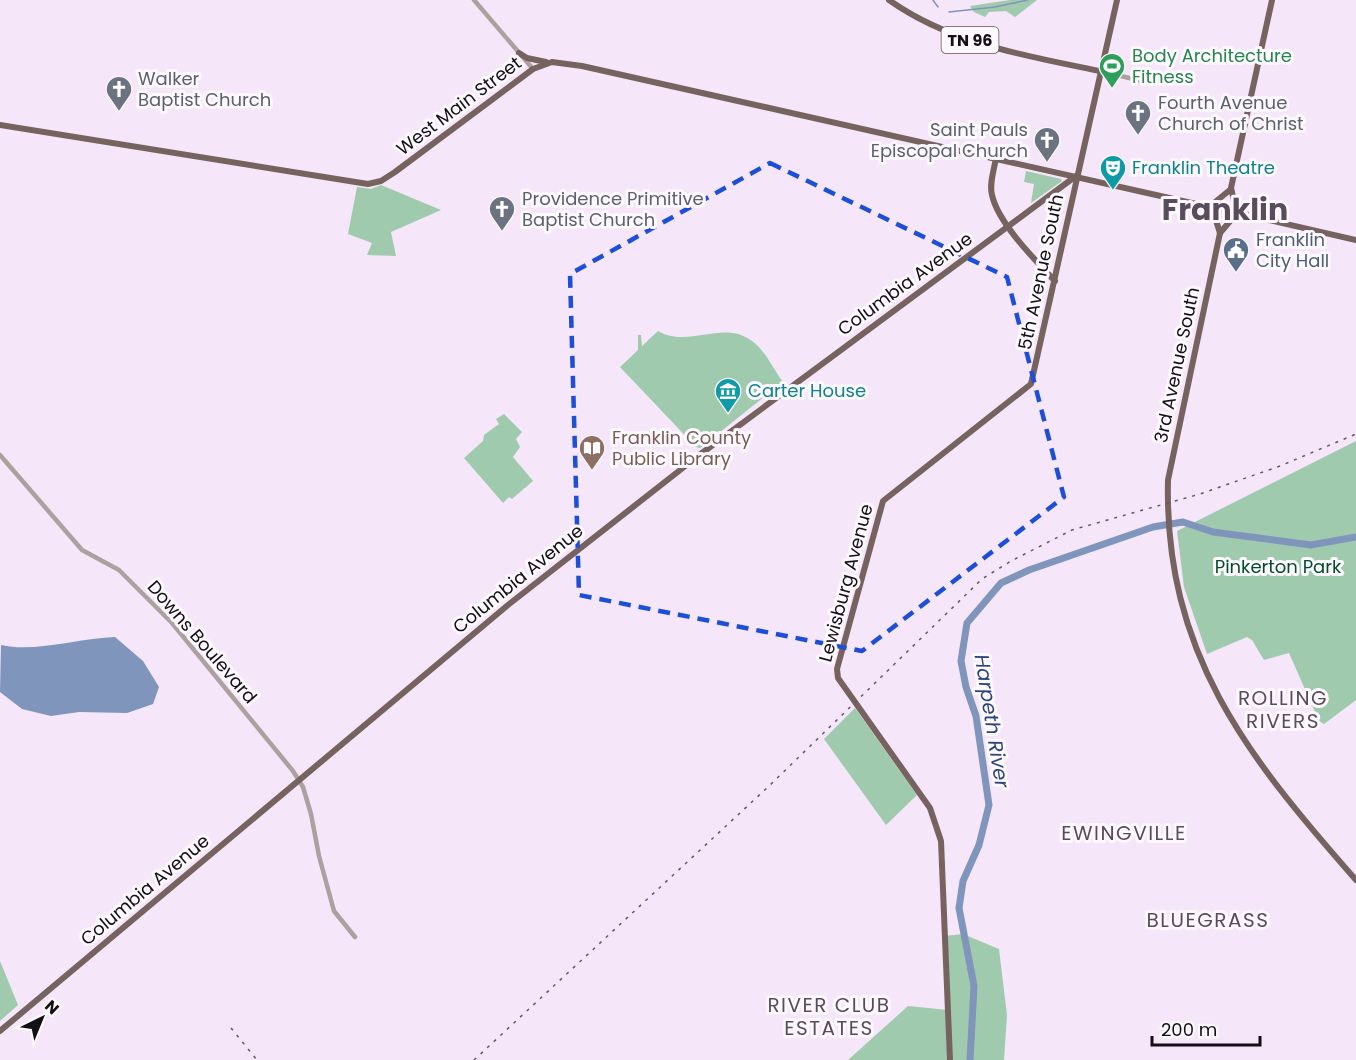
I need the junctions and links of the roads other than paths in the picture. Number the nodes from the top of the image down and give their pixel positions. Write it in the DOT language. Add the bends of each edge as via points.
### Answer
graph roads {
  1 [pos="474,0"];
  2 [pos="889,0"];
  3 [pos="1117,0"];
  4 [pos="1272,0"];
  5 [pos="519,53"];
  6 [pos="552,62"];
  7 [pos="533,69"];
  8 [pos="1100,71"];
  9 [pos="1146,82"];
  10 [pos="0,125"];
  11 [pos="996,158"];
  12 [pos="1076,177"];
  13 [pos="1231,188"];
  14 [pos="1219,200"];
  15 [pos="1235,204"];
  16 [pos="1205,206"];
  17 [pos="1214,215"];
  18 [pos="1247,215"];
  19 [pos="1232,220"];
  20 [pos="1009,226"];
  21 [pos="1220,233"];
  22 [pos="1356,240"];
  23 [pos="1055,281"];
  24 [pos="1034,375"];
  25 [pos="0,455"];
  26 [pos="299,781"];
  27 [pos="1356,880"];
  28 [pos="355,937"];
  29 [pos="0,1031"];
  30 [pos="950,1060"];
  1 -- 5 [label="street"];
  2 -- 8 [label="main road, TN 96" via="972,41"];
  3 -- 8 [label="main road, 5th Avenue South"];
  4 -- 13 [label="main road"];
  5 -- 6 [label="main road"];
  5 -- 7 [label="street"];
  6 -- 7 [label="main road, West Main Street"];
  6 -- 11 [label="main road, West Main Street"];
  7 -- 10 [label="main road, West Main Street" via="395,172 368,184"];
  8 -- 9 [label="street"];
  8 -- 12 [label="main road, 5th Avenue South"];
  11 -- 12 [label="main road, West Main Street"];
  11 -- 20 [label="main road" via="992,196"];
  12 -- 16 [label="main road, West Main Street"];
  12 -- 20 [label="main road, Columbia Avenue"];
  12 -- 23 [label="main road, 5th Avenue South"];
  13 -- 14 [label="main road"];
  13 -- 15 [label="main road"];
  14 -- 15 [label="main road"];
  14 -- 16 [label="main road"];
  14 -- 17 [label="main road"];
  15 -- 18 [label="main road"];
  15 -- 19 [label="main road"];
  16 -- 17 [label="main road"];
  17 -- 19 [label="main road" via="1222,222"];
  17 -- 21 [label="main road, 3rd Avenue South"];
  18 -- 19 [label="main road"];
  18 -- 22 [label="main road"];
  19 -- 21 [label="main road, 3rd Avenue South"];
  20 -- 23 [label="main road"];
  20 -- 26 [label="main road, Columbia Avenue" via="698,456 423,674"];
  21 -- 27 [label="main road, 3rd Avenue South" via="1168,480 1171,545 1182,609 1212,688 1269,773"];
  23 -- 24 [label="main road, 5th Avenue South"];
  24 -- 30 [label="main road, Lewisburg Avenue" via="1026,391 883,501 838,659 838,678 930,808 937,825 941,841"];
  25 -- 26 [label="street, Downs Boulevard" via="82,550 119,570 172,623"];
  26 -- 28 [label="street, Downs Boulevard" via="334,910"];
  26 -- 29 [label="main road, Columbia Avenue"];
}
